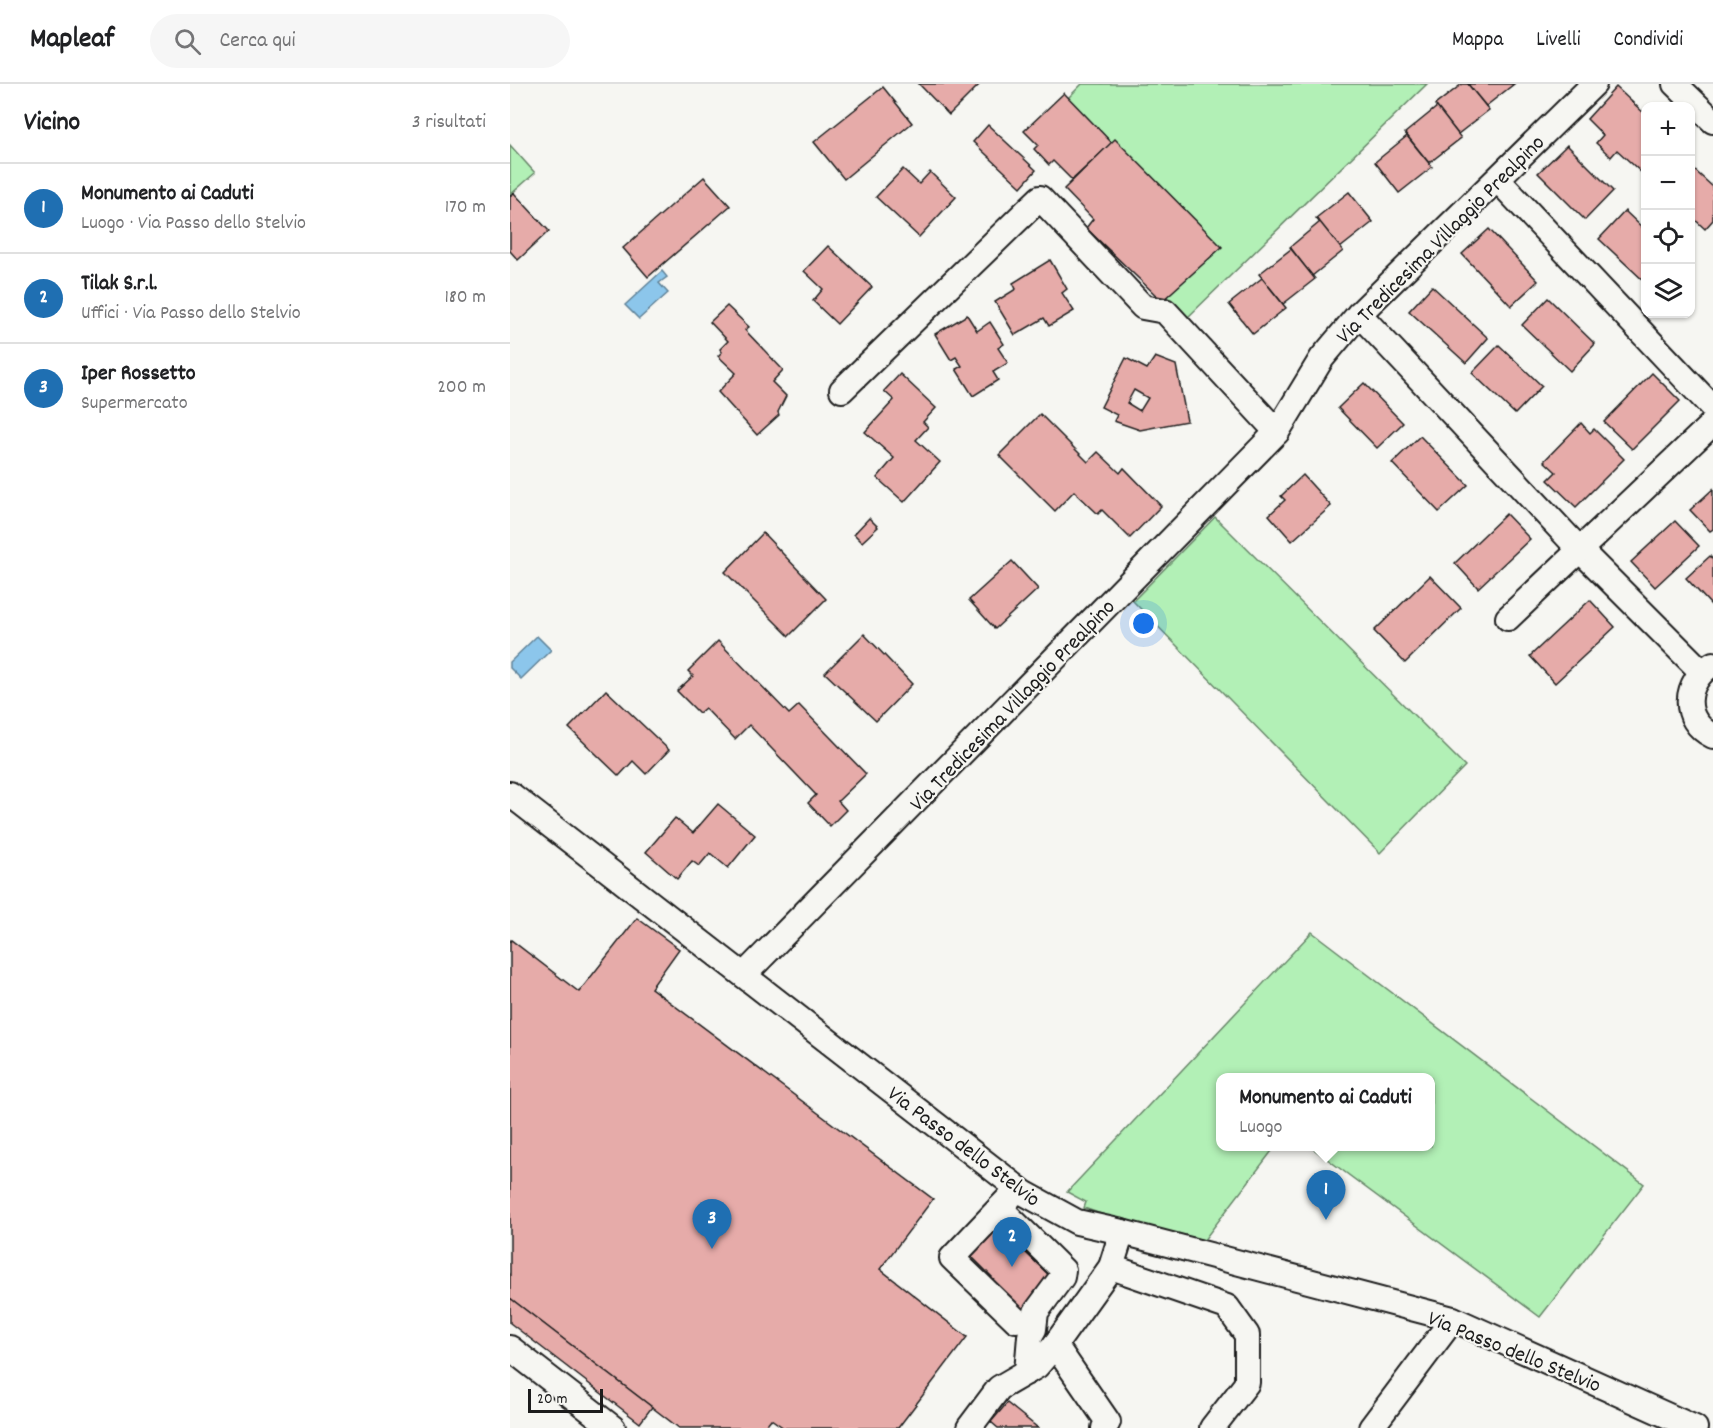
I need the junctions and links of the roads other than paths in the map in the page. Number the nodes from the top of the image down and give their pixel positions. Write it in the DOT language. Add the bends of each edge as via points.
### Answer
graph roads {
  1 [pos="1594,84"];
  2 [pos="1675,84"];
  3 [pos="1713,121"];
  4 [pos="1498,180"];
  5 [pos="1359,314"];
  6 [pos="842,390"];
  7 [pos="1713,408"];
  8 [pos="1713,423"];
  9 [pos="1277,432"];
  10 [pos="1580,550"];
  11 [pos="1508,618"];
  12 [pos="1707,667"];
  13 [pos="1713,736"];
  14 [pos="510,794"];
  15 [pos="744,975"];
  16 [pos="1018,1189"];
  17 [pos="1000,1208"];
  18 [pos="1122,1232"];
  19 [pos="1111,1267"];
  20 [pos="1453,1319"];
  21 [pos="1016,1320"];
  22 [pos="1055,1345"];
  23 [pos="510,1348"];
  24 [pos="1027,1372"];
  25 [pos="610,1427"];
  26 [pos="969,1428"];
  27 [pos="1104,1428"];
  28 [pos="1212,1428"];
  29 [pos="1371,1428"];
  30 [pos="1695,1428"];
  1 -- 4 [label="street, Via Tredicesima Villaggio Prealpino"];
  2 -- 3 [label="street"];
  4 -- 5 [label="street, Via Tredicesima Villaggio Prealpino"];
  4 -- 7 [label="street"];
  5 -- 9 [label="street, Via Tredicesima Villaggio Prealpino" via="1322,358"];
  5 -- 10 [label="street"];
  6 -- 9 [label="street" via="1040,198 1143,307 1165,311"];
  8 -- 10 [label="street"];
  9 -- 15 [label="street, Via Tredicesima Villaggio Prealpino"];
  10 -- 11 [label="street"];
  10 -- 12 [label="street"];
  12 -- 13 [label="street" via="1694,681 1690,705 1701,728"];
  14 -- 15 [label="street, Via Passo dello Stelvio"];
  15 -- 16 [label="street, Via Passo dello Stelvio"];
  16 -- 17 [label="street"];
  16 -- 18 [label="street, Via Passo dello Stelvio" via="1077,1222"];
  17 -- 21 [label="street" via="952,1258"];
  17 -- 24 [label="street" via="1063,1270 1036,1312"];
  18 -- 19 [label="street"];
  18 -- 20 [label="street, Via Passo dello Stelvio"];
  19 -- 22 [label="street"];
  19 -- 28 [label="street" via="1227,1306 1247,1335 1247,1383"];
  20 -- 29 [label="street"];
  20 -- 30 [label="street, Via Passo dello Stelvio"];
  22 -- 24 [label="street"];
  22 -- 27 [label="street" via="1108,1422"];
  23 -- 25 [label="street" via="558,1395"];
  24 -- 26 [label="street" via="999,1388"];
}
